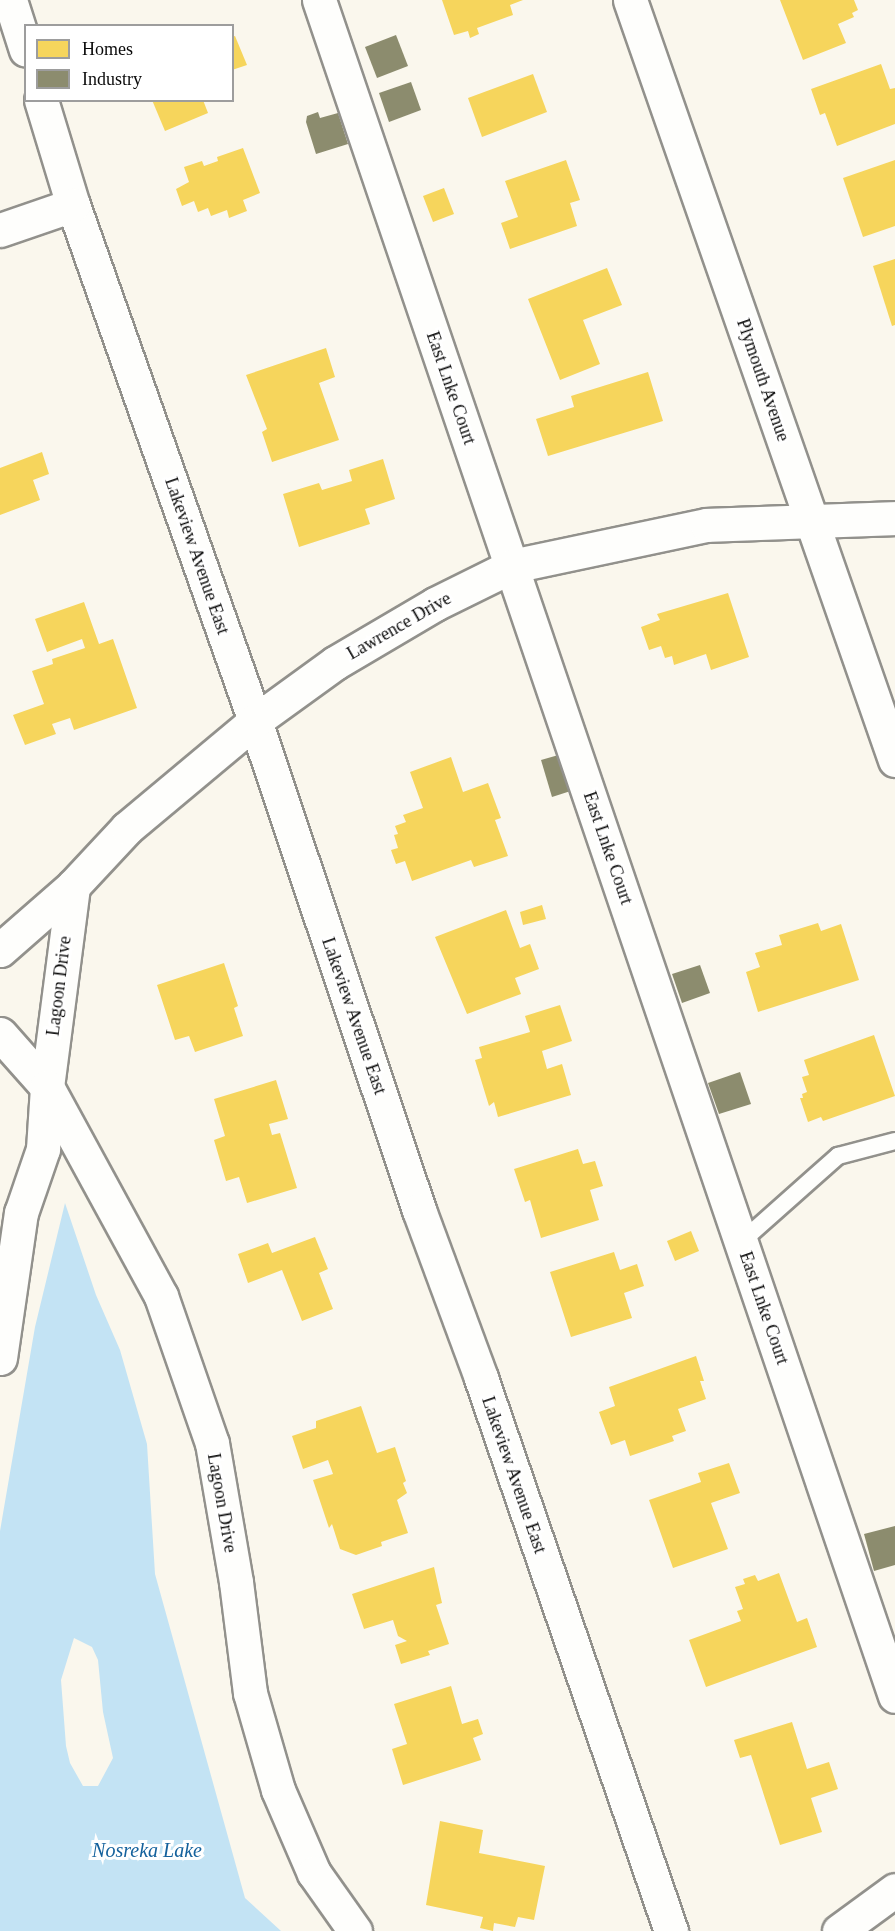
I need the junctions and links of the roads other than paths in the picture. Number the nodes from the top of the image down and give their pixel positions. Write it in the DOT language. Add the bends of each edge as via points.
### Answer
graph roads {
  1 [pos="10,0"];
  2 [pos="320,0"];
  3 [pos="630,0"];
  4 [pos="24,44"];
  5 [pos="42,102"];
  6 [pos="73,205"];
  7 [pos="0,230"];
  8 [pos="895,518"];
  9 [pos="812,519"];
  10 [pos="512,566"];
  11 [pos="255,721"];
  12 [pos="895,760"];
  13 [pos="73,886"];
  14 [pos="0,950"];
  15 [pos="0,1034"];
  16 [pos="47,1087"];
  17 [pos="895,1141"];
  18 [pos="741,1242"];
  19 [pos="0,1358"];
  20 [pos="895,1696"];
  21 [pos="895,1890"];
  22 [pos="355,1931"];
  23 [pos="671,1931"];
  24 [pos="839,1931"];
  1 -- 4 [label="street"];
  2 -- 10 [label="street, East Lnke Court"];
  3 -- 9 [label="street, Plymouth Avenue"];
  5 -- 6 [label="street, Lakeview Avenue East"];
  6 -- 7 [label="street"];
  6 -- 11 [label="street, Lakeview Avenue East"];
  8 -- 9 [label="street, Lawrence Drive"];
  9 -- 10 [label="street, Lawrence Drive" via="707,525"];
  9 -- 12 [label="street, Plymouth Avenue"];
  10 -- 11 [label="street, Lawrence Drive" via="435,604 335,663"];
  10 -- 18 [label="street, East Lnke Court"];
  11 -- 13 [label="street, Lawrence Drive" via="127,828"];
  11 -- 23 [label="street, Lakeview Avenue East" via="416,1199"];
  13 -- 14 [label="street, Lawrence Drive"];
  13 -- 16 [label="street, Lagoon Drive"];
  15 -- 16 [label="street, Lagoon Drive"];
  16 -- 19 [label="street" via="43,1149 21,1213"];
  16 -- 22 [label="street, Lagoon Drive" via="162,1296 212,1443 250,1693 275,1780 314,1873"];
  17 -- 18 [label="lane" via="838,1156"];
  18 -- 20 [label="street, East Lnke Court"];
  21 -- 24 [label="street"];
}
